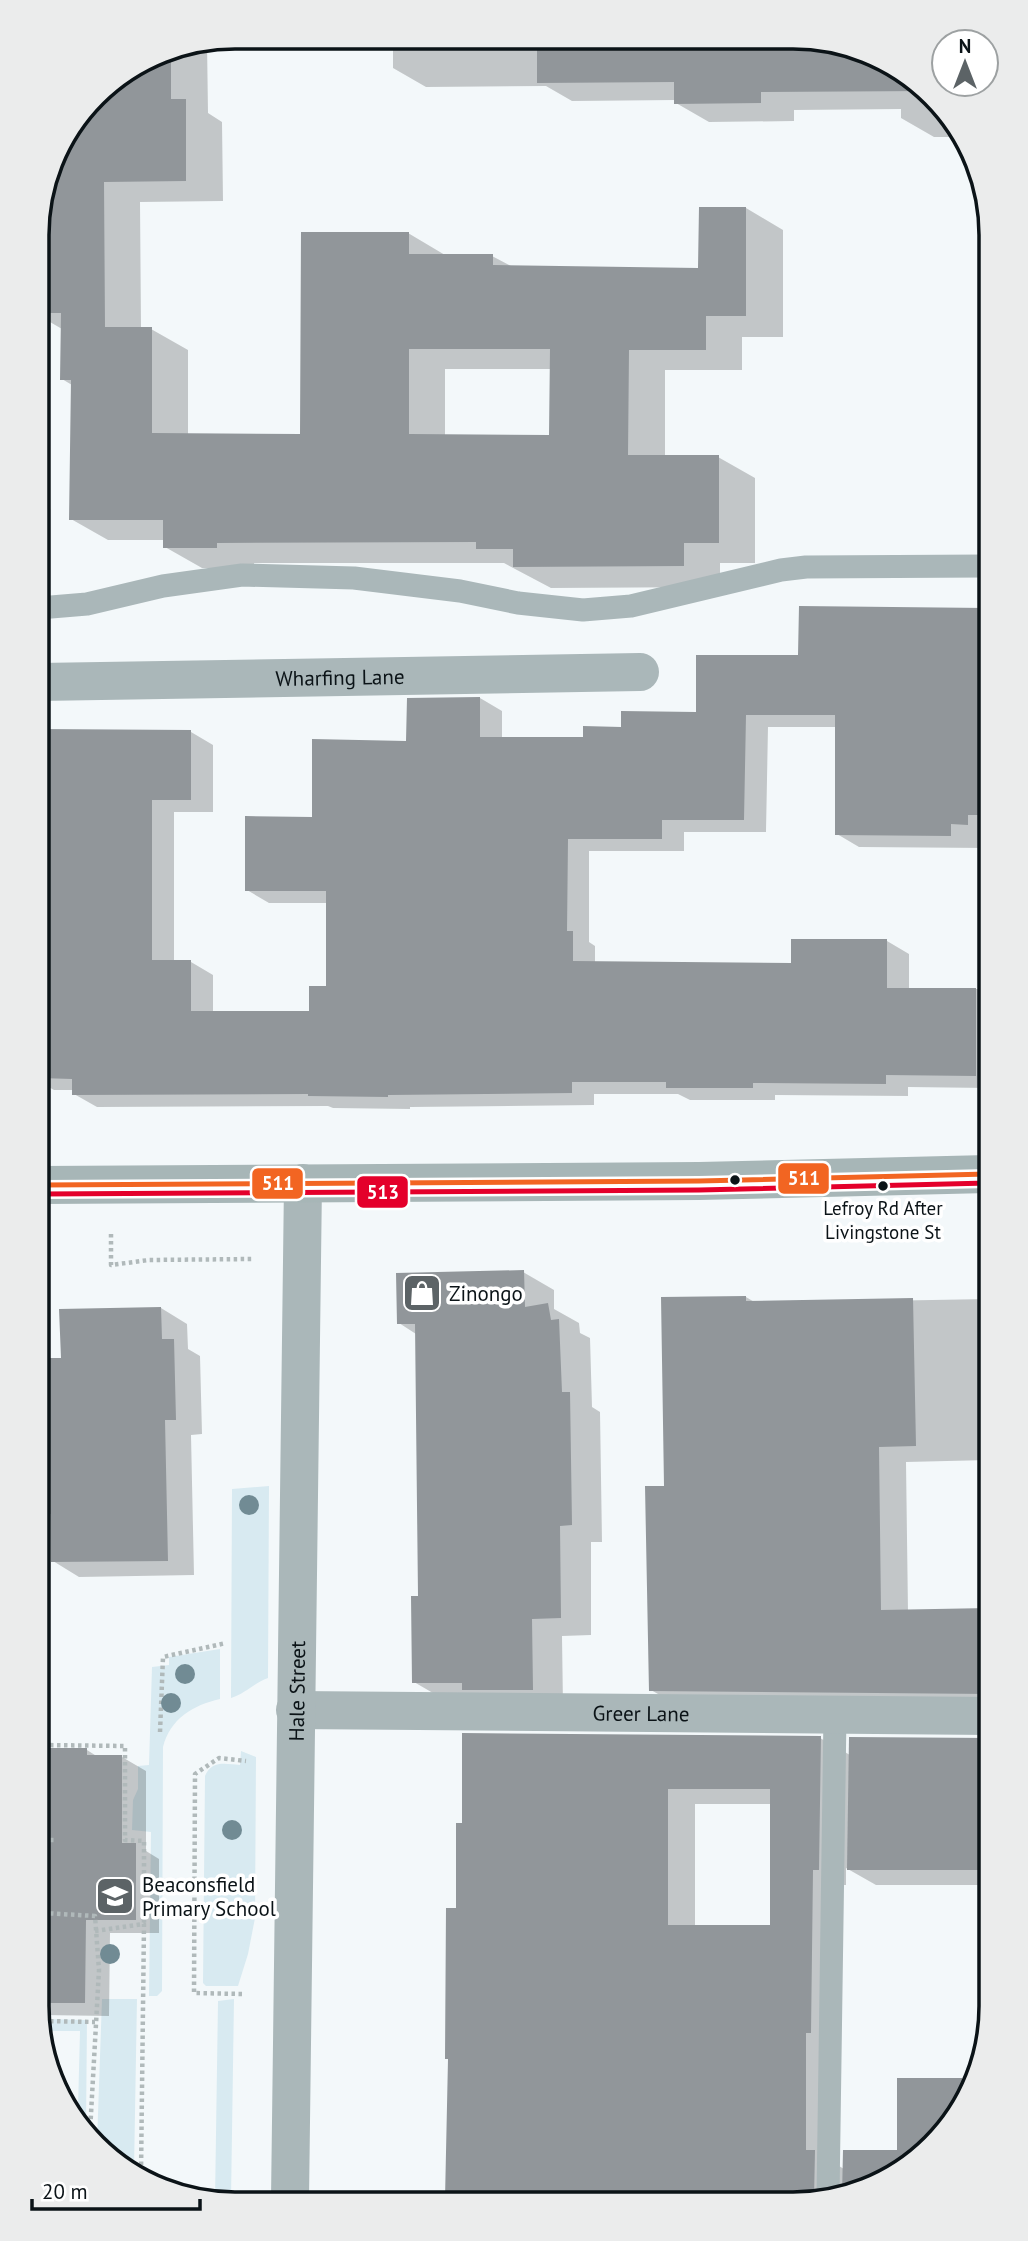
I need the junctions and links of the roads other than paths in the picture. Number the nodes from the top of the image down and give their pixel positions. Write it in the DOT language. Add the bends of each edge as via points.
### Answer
graph roads {
  1 [pos="979,566"];
  2 [pos="49,607"];
  3 [pos="640,671"];
  4 [pos="49,682"];
  5 [pos="979,1174"];
  6 [pos="303,1183"];
  7 [pos="49,1185"];
  8 [pos="295,1710"];
  9 [pos="835,1714"];
  10 [pos="979,1716"];
  11 [pos="828,2188"];
  12 [pos="290,2192"];
  1 -- 2 [label="lane" via="806,567 631,606 583,610 354,578 242,575"];
  3 -- 4 [label="street, Wharfing Lane"];
  5 -- 6 [label="street"];
  6 -- 7 [label="street"];
  6 -- 8 [label="street, Hale Street"];
  8 -- 9 [label="street, Greer Lane"];
  8 -- 12 [label="street, Hale Street"];
  9 -- 10 [label="street, Greer Lane"];
  9 -- 11 [label="lane"];
}
